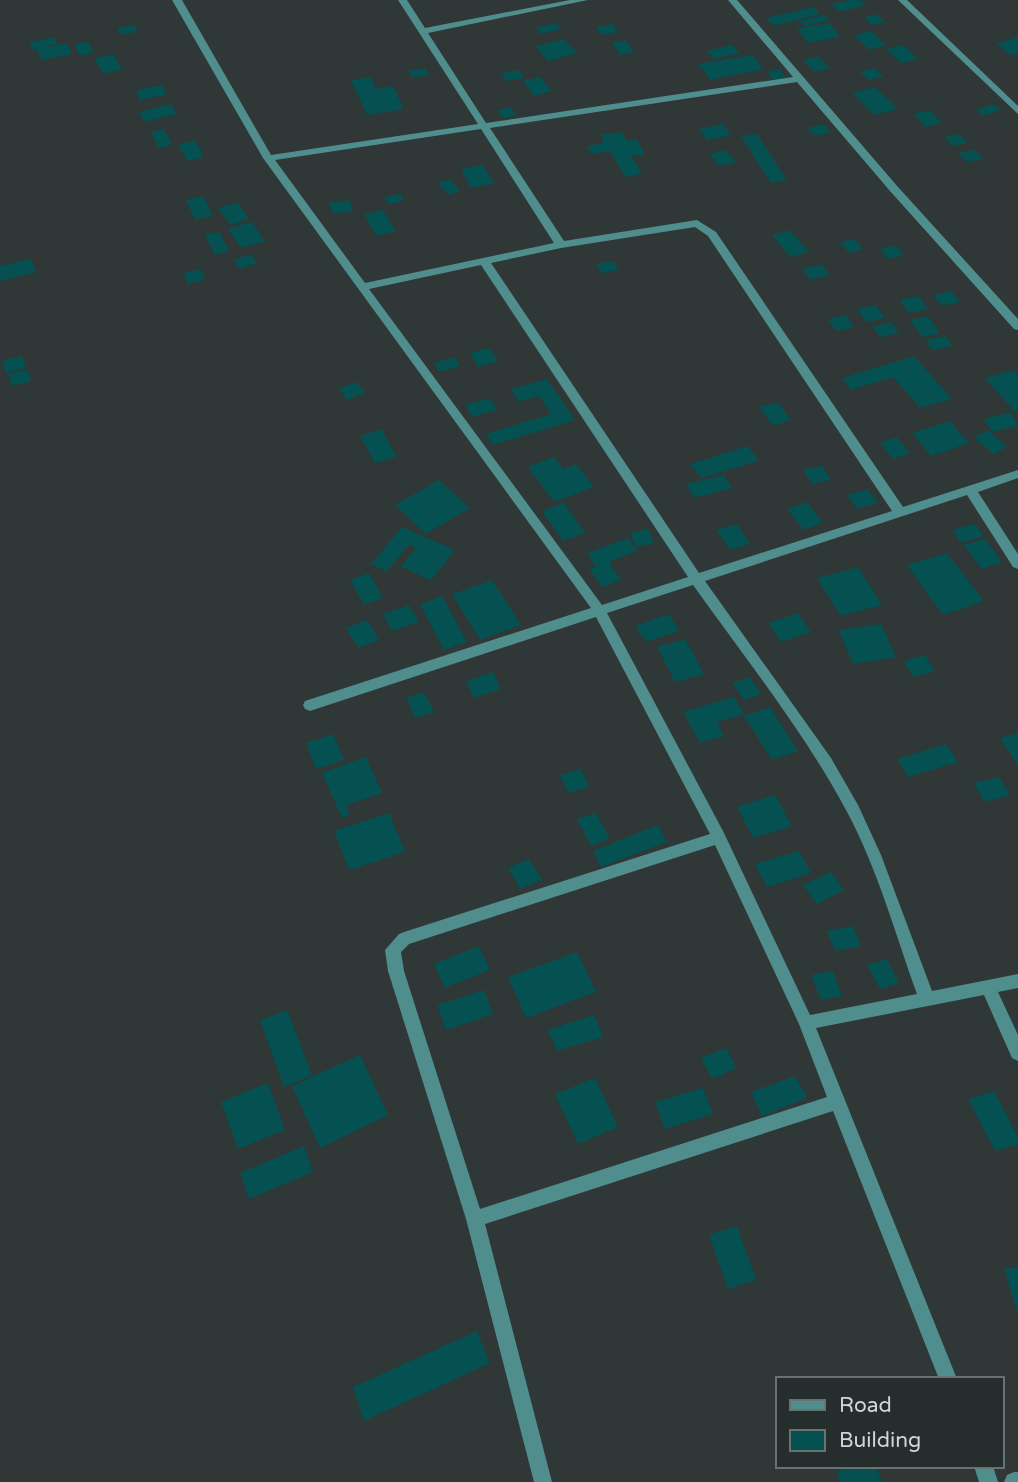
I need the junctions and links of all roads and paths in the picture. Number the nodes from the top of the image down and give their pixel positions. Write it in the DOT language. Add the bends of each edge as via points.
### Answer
graph roads {
  1 [pos="177,0"];
  2 [pos="401,0"];
  3 [pos="584,0"];
  4 [pos="732,0"];
  5 [pos="902,0"];
  6 [pos="424,31"];
  7 [pos="800,79"];
  8 [pos="1018,110"];
  9 [pos="484,126"];
  10 [pos="268,158"];
  11 [pos="561,245"];
  12 [pos="484,261"];
  13 [pos="361,287"];
  14 [pos="1018,326"];
  15 [pos="1018,474"];
  16 [pos="970,490"];
  17 [pos="900,513"];
  18 [pos="1018,564"];
  19 [pos="696,579"];
  20 [pos="599,610"];
  21 [pos="310,705"];
  22 [pos="719,837"];
  23 [pos="1018,981"];
  24 [pos="988,987"];
  25 [pos="927,999"];
  26 [pos="806,1023"];
  27 [pos="1018,1053"];
  28 [pos="837,1102"];
  29 [pos="475,1219"];
  30 [pos="947,1377"];
  31 [pos="543,1482"];
  1 -- 10 [label="street"];
  2 -- 6 [label="street"];
  3 -- 6 [label="street"];
  4 -- 7 [label="street"];
  5 -- 8 [label="street"];
  6 -- 9 [label="street"];
  7 -- 9 [label="street"];
  7 -- 14 [label="street"];
  9 -- 10 [label="street"];
  9 -- 11 [label="street"];
  10 -- 13 [label="street"];
  11 -- 12 [label="street"];
  11 -- 17 [label="street" via="684,224 704,227"];
  12 -- 13 [label="street"];
  12 -- 19 [label="street"];
  13 -- 20 [label="street"];
  15 -- 16 [label="street"];
  16 -- 17 [label="street"];
  16 -- 18 [label="street"];
  17 -- 19 [label="street"];
  19 -- 20 [label="street"];
  19 -- 25 [label="street" via="798,719 853,809"];
  20 -- 21 [label="street"];
  20 -- 22 [label="street"];
  22 -- 26 [label="street"];
  22 -- 29 [label="street" via="404,939 393,950"];
  23 -- 24 [label="street"];
  24 -- 25 [label="street"];
  24 -- 27 [label="street"];
  25 -- 26 [label="street"];
  26 -- 28 [label="street"];
  28 -- 29 [label="street"];
  28 -- 30 [label="street"];
  29 -- 31 [label="street"];
}
